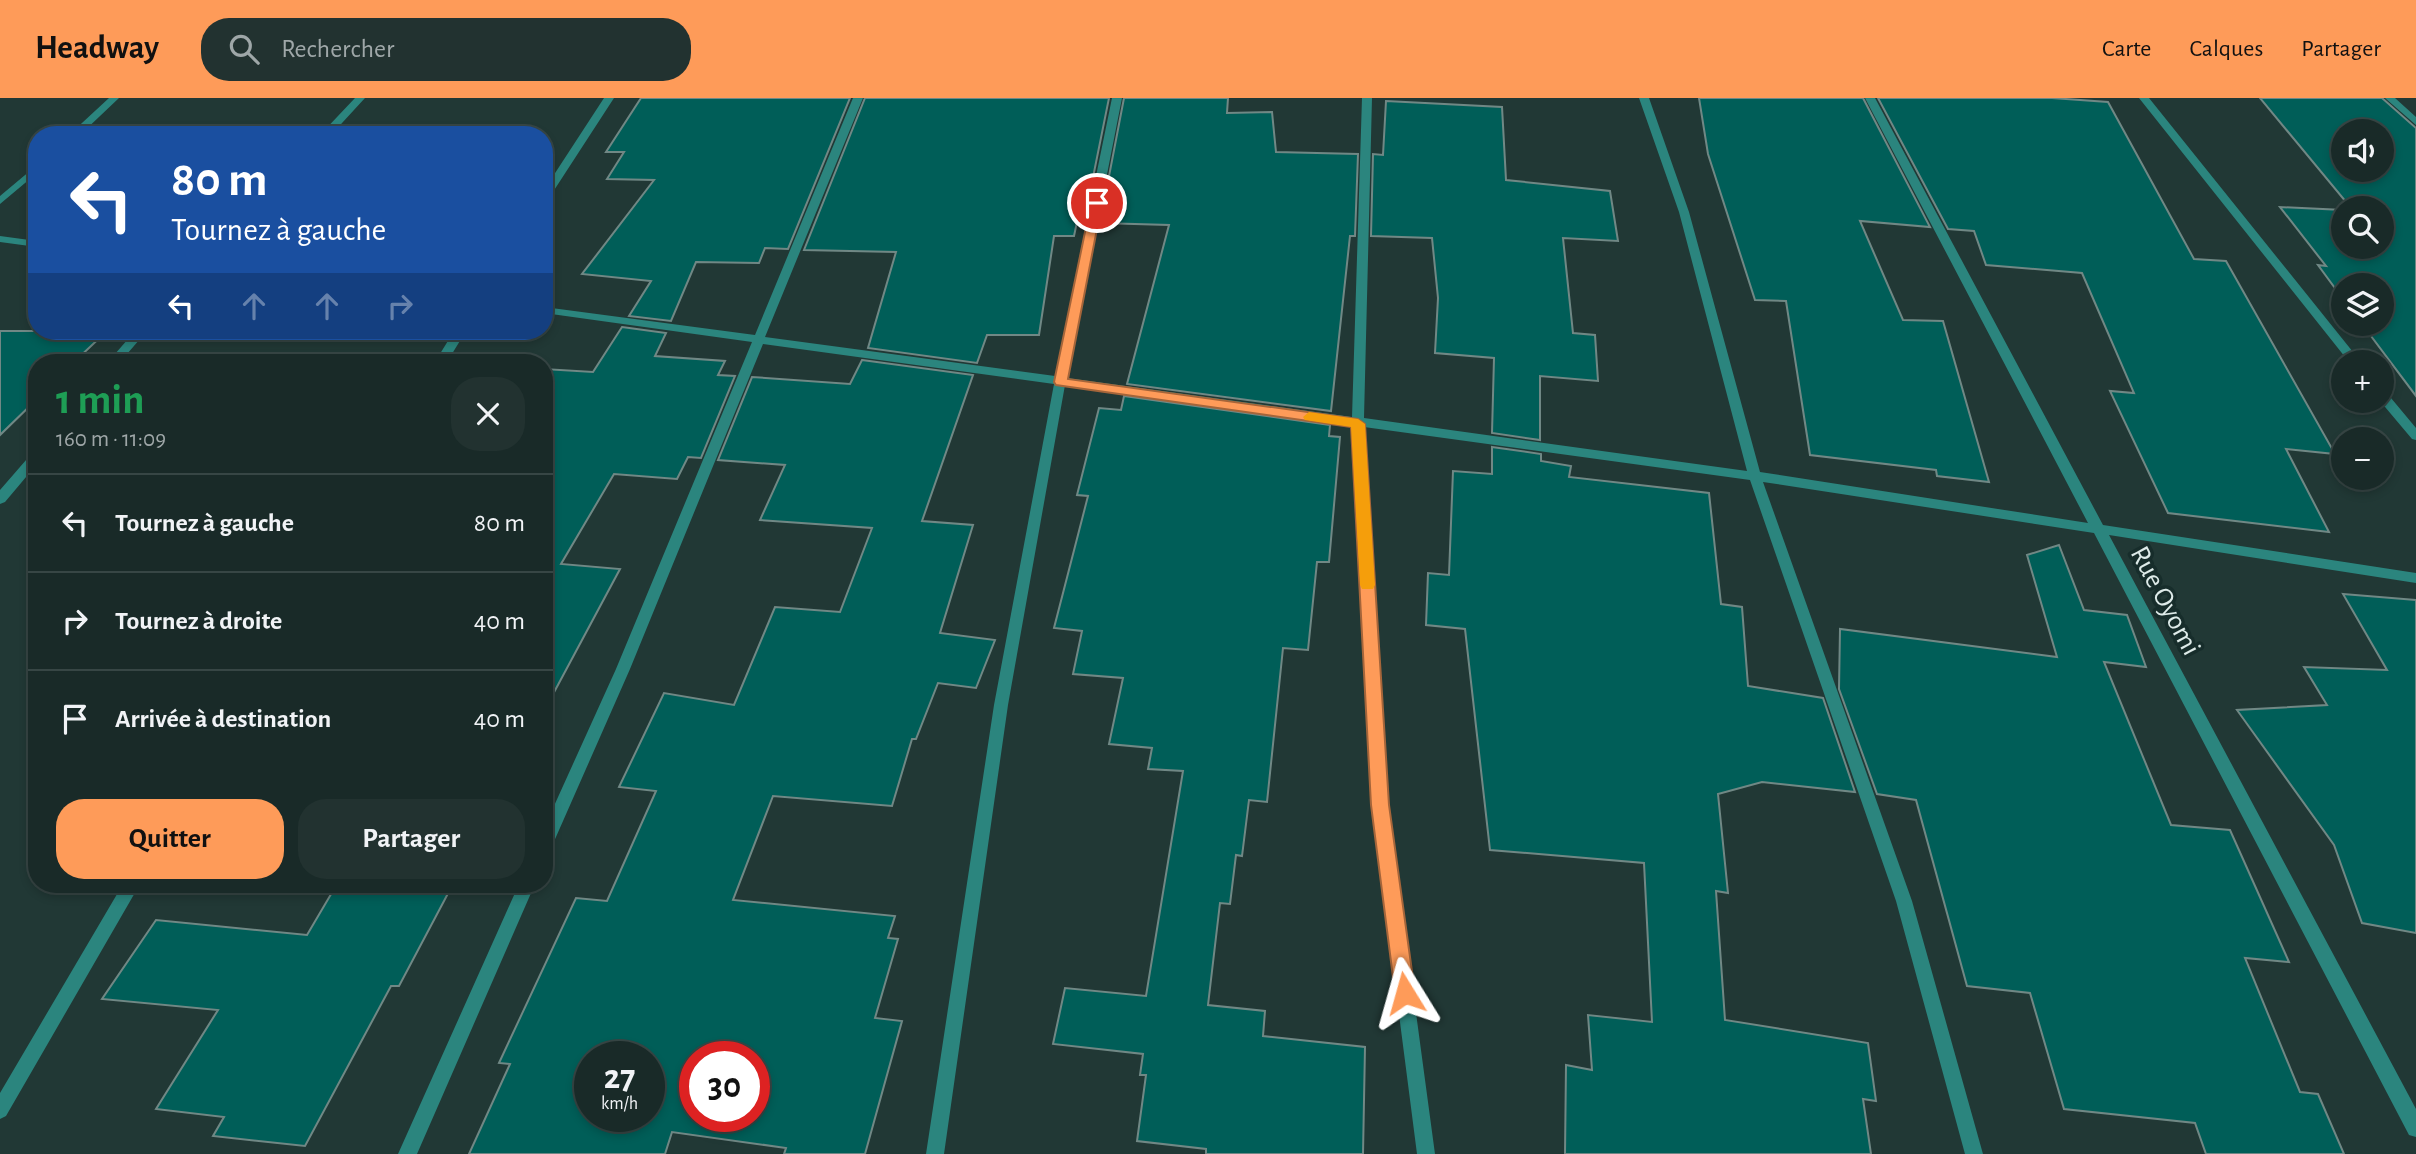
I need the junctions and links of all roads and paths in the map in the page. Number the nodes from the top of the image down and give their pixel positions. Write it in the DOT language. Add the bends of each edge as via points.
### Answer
graph roads {
  1 [pos="114,98"];
  2 [pos="360,98"];
  3 [pos="609,98"];
  4 [pos="858,98"];
  5 [pos="1117,98"];
  6 [pos="1367,98"];
  7 [pos="1644,98"];
  8 [pos="1870,98"];
  9 [pos="2144,98"];
  10 [pos="2390,98"];
  11 [pos="2416,122"];
  12 [pos="84,126"];
  13 [pos="334,126"];
  14 [pos="28,176"];
  15 [pos="553,184"];
  16 [pos="0,201"];
  17 [pos="0,239"];
  18 [pos="28,243"];
  19 [pos="553,311"];
  20 [pos="133,340"];
  21 [pos="760,340"];
  22 [pos="2345,350"];
  23 [pos="121,354"];
  24 [pos="1060,382"];
  25 [pos="2394,409"];
  26 [pos="1358,424"];
  27 [pos="2416,436"];
  28 [pos="28,466"];
  29 [pos="1755,476"];
  30 [pos="0,499"];
  31 [pos="2099,529"];
  32 [pos="2416,578"];
  33 [pos="553,826"];
  34 [pos="127,893"];
  35 [pos="523,893"];
  36 [pos="0,1110"];
  37 [pos="2416,1128"];
  38 [pos="407,1154"];
  39 [pos="935,1154"];
  40 [pos="1426,1154"];
  41 [pos="1974,1154"];
  1 -- 12 [label="street"];
  2 -- 13 [label="street"];
  3 -- 15 [label="street"];
  4 -- 21 [label="street"];
  5 -- 24 [label="street"];
  6 -- 26 [label="street"];
  7 -- 29 [label="street" via="1684,212"];
  8 -- 31 [label="street, Rue Oyomi"];
  9 -- 22 [label="street"];
  10 -- 11 [label="street"];
  14 -- 16 [label="street"];
  17 -- 18 [label="street"];
  19 -- 21 [label="street"];
  20 -- 23 [label="street"];
  21 -- 24 [label="street"];
  21 -- 33 [label="street"];
  24 -- 26 [label="street"];
  24 -- 39 [label="street" via="1001,705"];
  25 -- 27 [label="street"];
  26 -- 29 [label="street"];
  26 -- 40 [label="street" via="1380,805"];
  28 -- 30 [label="street"];
  29 -- 31 [label="street"];
  29 -- 41 [label="street" via="1904,901"];
  31 -- 32 [label="street"];
  31 -- 37 [label="street, Rue Oyomi"];
  34 -- 36 [label="street"];
  35 -- 38 [label="street"];
}
